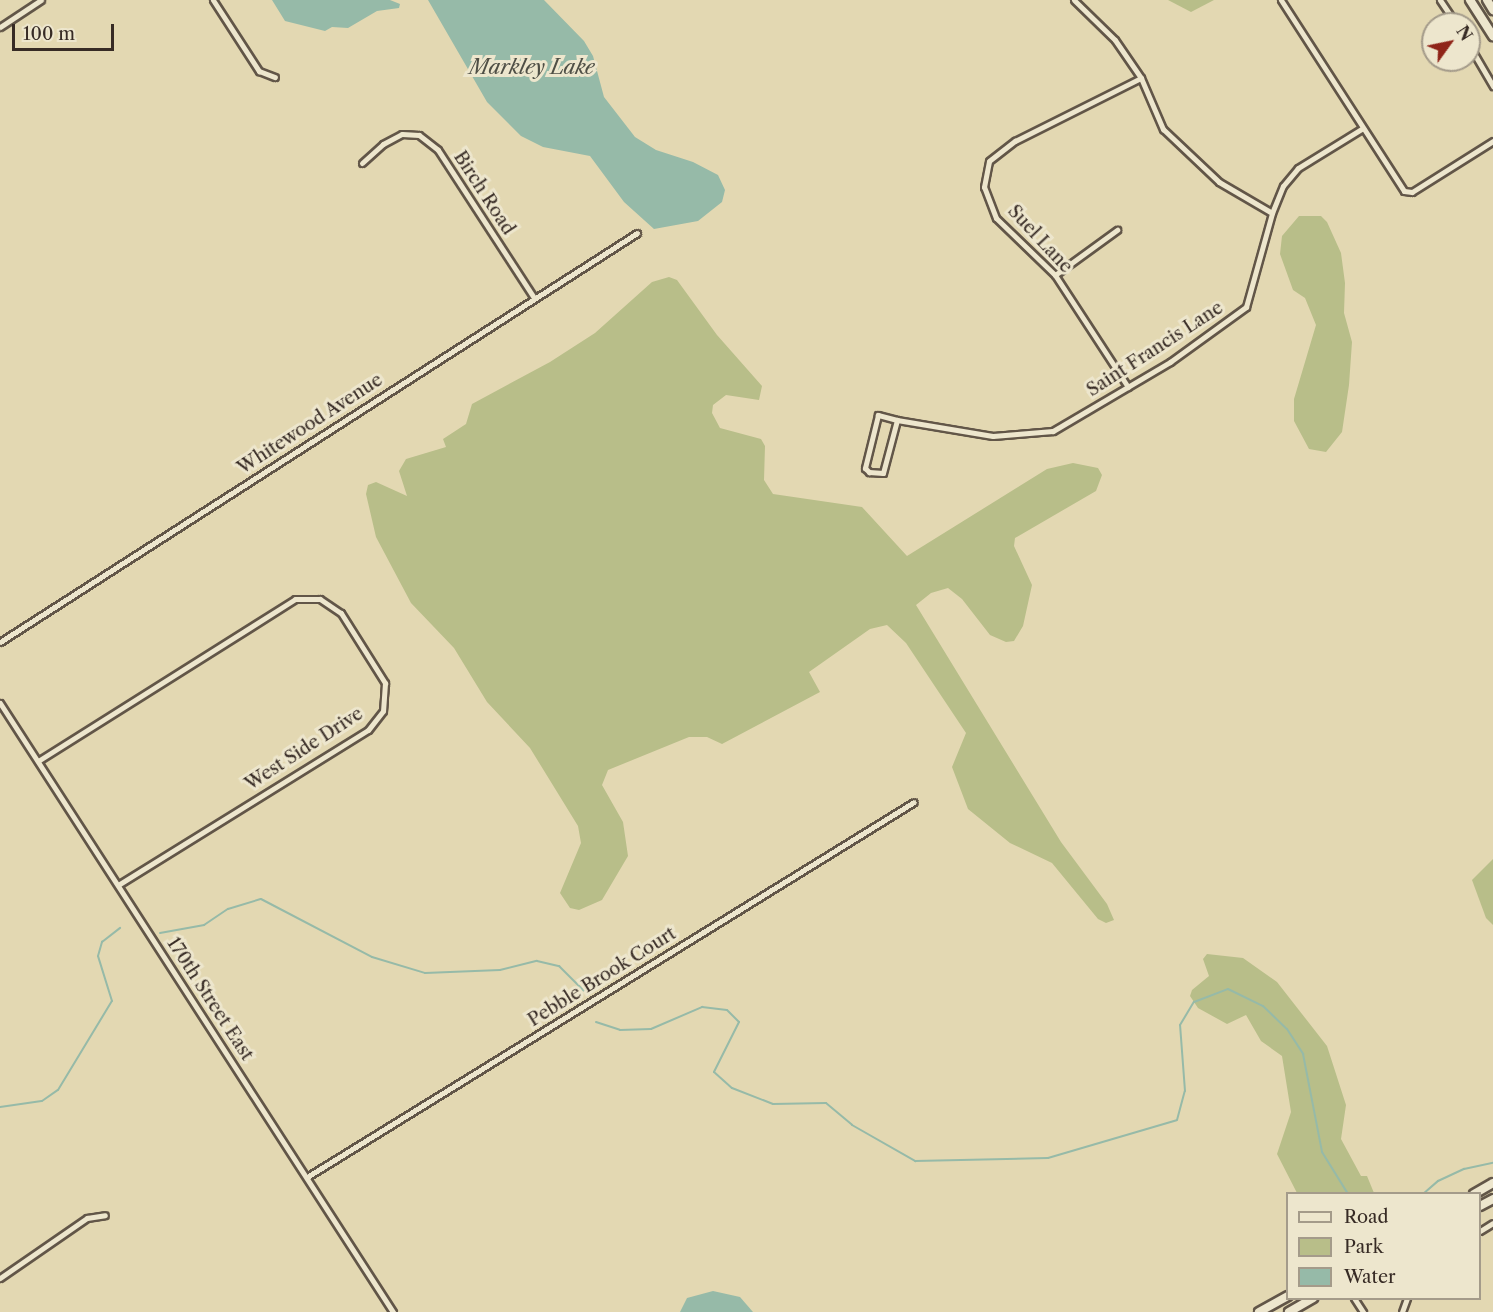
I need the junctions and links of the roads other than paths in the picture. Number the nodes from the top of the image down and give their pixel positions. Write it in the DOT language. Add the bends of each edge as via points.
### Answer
graph roads {
  1 [pos="41,0"];
  2 [pos="213,0"];
  3 [pos="1074,0"];
  4 [pos="1281,0"];
  5 [pos="1470,0"];
  6 [pos="1487,0"];
  7 [pos="1493,10"];
  8 [pos="0,27"];
  9 [pos="1493,36"];
  10 [pos="1481,66"];
  11 [pos="275,77"];
  12 [pos="1141,78"];
  13 [pos="1493,86"];
  14 [pos="1363,129"];
  15 [pos="1493,141"];
  16 [pos="362,163"];
  17 [pos="1272,213"];
  18 [pos="1117,230"];
  19 [pos="637,232"];
  20 [pos="1055,274"];
  21 [pos="534,298"];
  22 [pos="1128,387"];
  23 [pos="897,420"];
  24 [pos="0,642"];
  25 [pos="0,703"];
  26 [pos="38,761"];
  27 [pos="914,802"];
  28 [pos="120,884"];
  29 [pos="307,1177"];
  30 [pos="1493,1183"];
  31 [pos="1477,1192"];
  32 [pos="105,1215"];
  33 [pos="0,1278"];
  34 [pos="1286,1297"];
  35 [pos="1311,1300"];
  36 [pos="393,1312"];
  37 [pos="1260,1312"];
  38 [pos="1289,1312"];
  1 -- 8 [label="street"];
  2 -- 11 [label="street" via="259,71"];
  3 -- 12 [label="street" via="1115,40"];
  4 -- 14 [label="street"];
  5 -- 9 [label="main road"];
  6 -- 7 [label="main road"];
  10 -- 13 [label="street"];
  12 -- 17 [label="street" via="1163,129 1219,182"];
  12 -- 20 [label="street, Suel Lane" via="1015,141 989,162 984,187 996,218"];
  14 -- 15 [label="street" via="1387,171 1404,191 1412,192"];
  14 -- 17 [label="street, Saint Francis Lane" via="1298,168 1283,186"];
  16 -- 21 [label="street, Birch Road" via="383,144 402,134 419,135 438,150"];
  17 -- 22 [label="street, Saint Francis Lane" via="1246,307"];
  18 -- 20 [label="street"];
  19 -- 21 [label="street, Whitewood Avenue"];
  20 -- 22 [label="street, Suel Lane"];
  21 -- 24 [label="street, Whitewood Avenue"];
  22 -- 23 [label="street, Saint Francis Lane" via="1053,431 983,435"];
  23 -- 23 [label="street, Saint Francis Lane" via="883,473 869,472 865,468 878,416"];
  25 -- 26 [label="street, 170th Street East"];
  26 -- 28 [label="street, 170th Street East"];
  26 -- 28 [label="street, West Side Drive" via="295,599 320,599 340,613 385,683 383,711 368,730"];
  27 -- 29 [label="street, Pebble Brook Court"];
  28 -- 29 [label="street, 170th Street East"];
  29 -- 36 [label="street, 170th Street East"];
  30 -- 31 [label="main road"];
  32 -- 33 [label="street" via="87,1218"];
  34 -- 37 [label="main road"];
  35 -- 38 [label="main road"];
}
